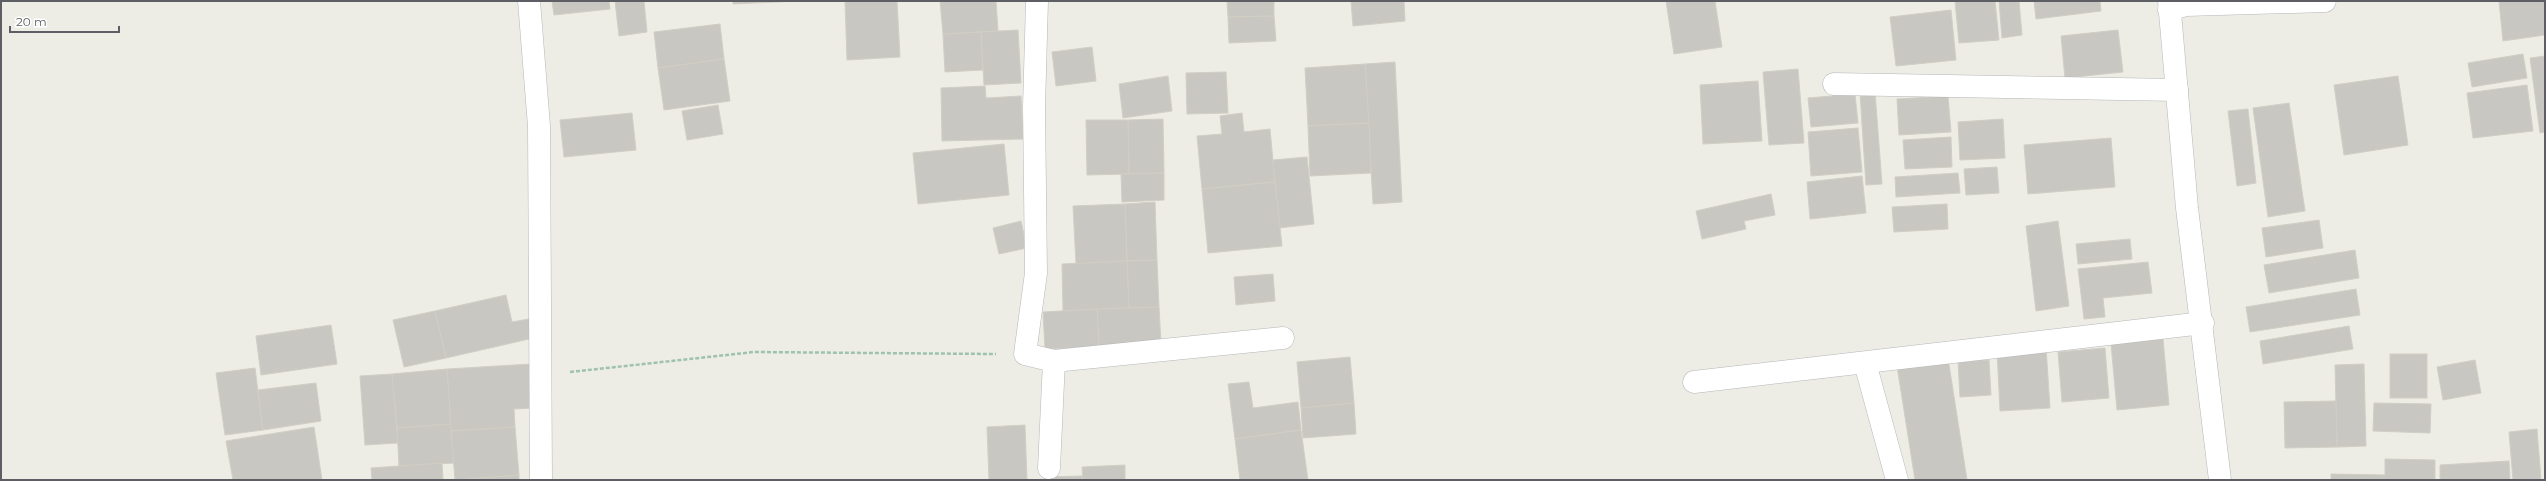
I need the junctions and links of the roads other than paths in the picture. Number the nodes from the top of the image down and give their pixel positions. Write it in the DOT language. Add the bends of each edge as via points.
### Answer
graph roads {
  1 [pos="529,1"];
  2 [pos="1037,1"];
  3 [pos="2324,1"];
  4 [pos="2169,6"];
  5 [pos="1834,84"];
  6 [pos="2177,90"];
  7 [pos="2203,323"];
  8 [pos="1283,338"];
  9 [pos="1054,361"];
  10 [pos="1865,363"];
  11 [pos="1694,382"];
  12 [pos="1049,468"];
  13 [pos="541,480"];
  14 [pos="1897,480"];
  15 [pos="2220,480"];
  1 -- 13 [label="street" via="539,126"];
  2 -- 9 [label="street" via="1034,107 1036,273 1026,354"];
  3 -- 4 [label="street"];
  4 -- 6 [label="street"];
  5 -- 6 [label="street"];
  6 -- 7 [label="street" via="2187,208"];
  7 -- 10 [label="street"];
  7 -- 15 [label="street"];
  8 -- 9 [label="street"];
  9 -- 12 [label="street"];
  10 -- 11 [label="street"];
  10 -- 14 [label="street"];
}
